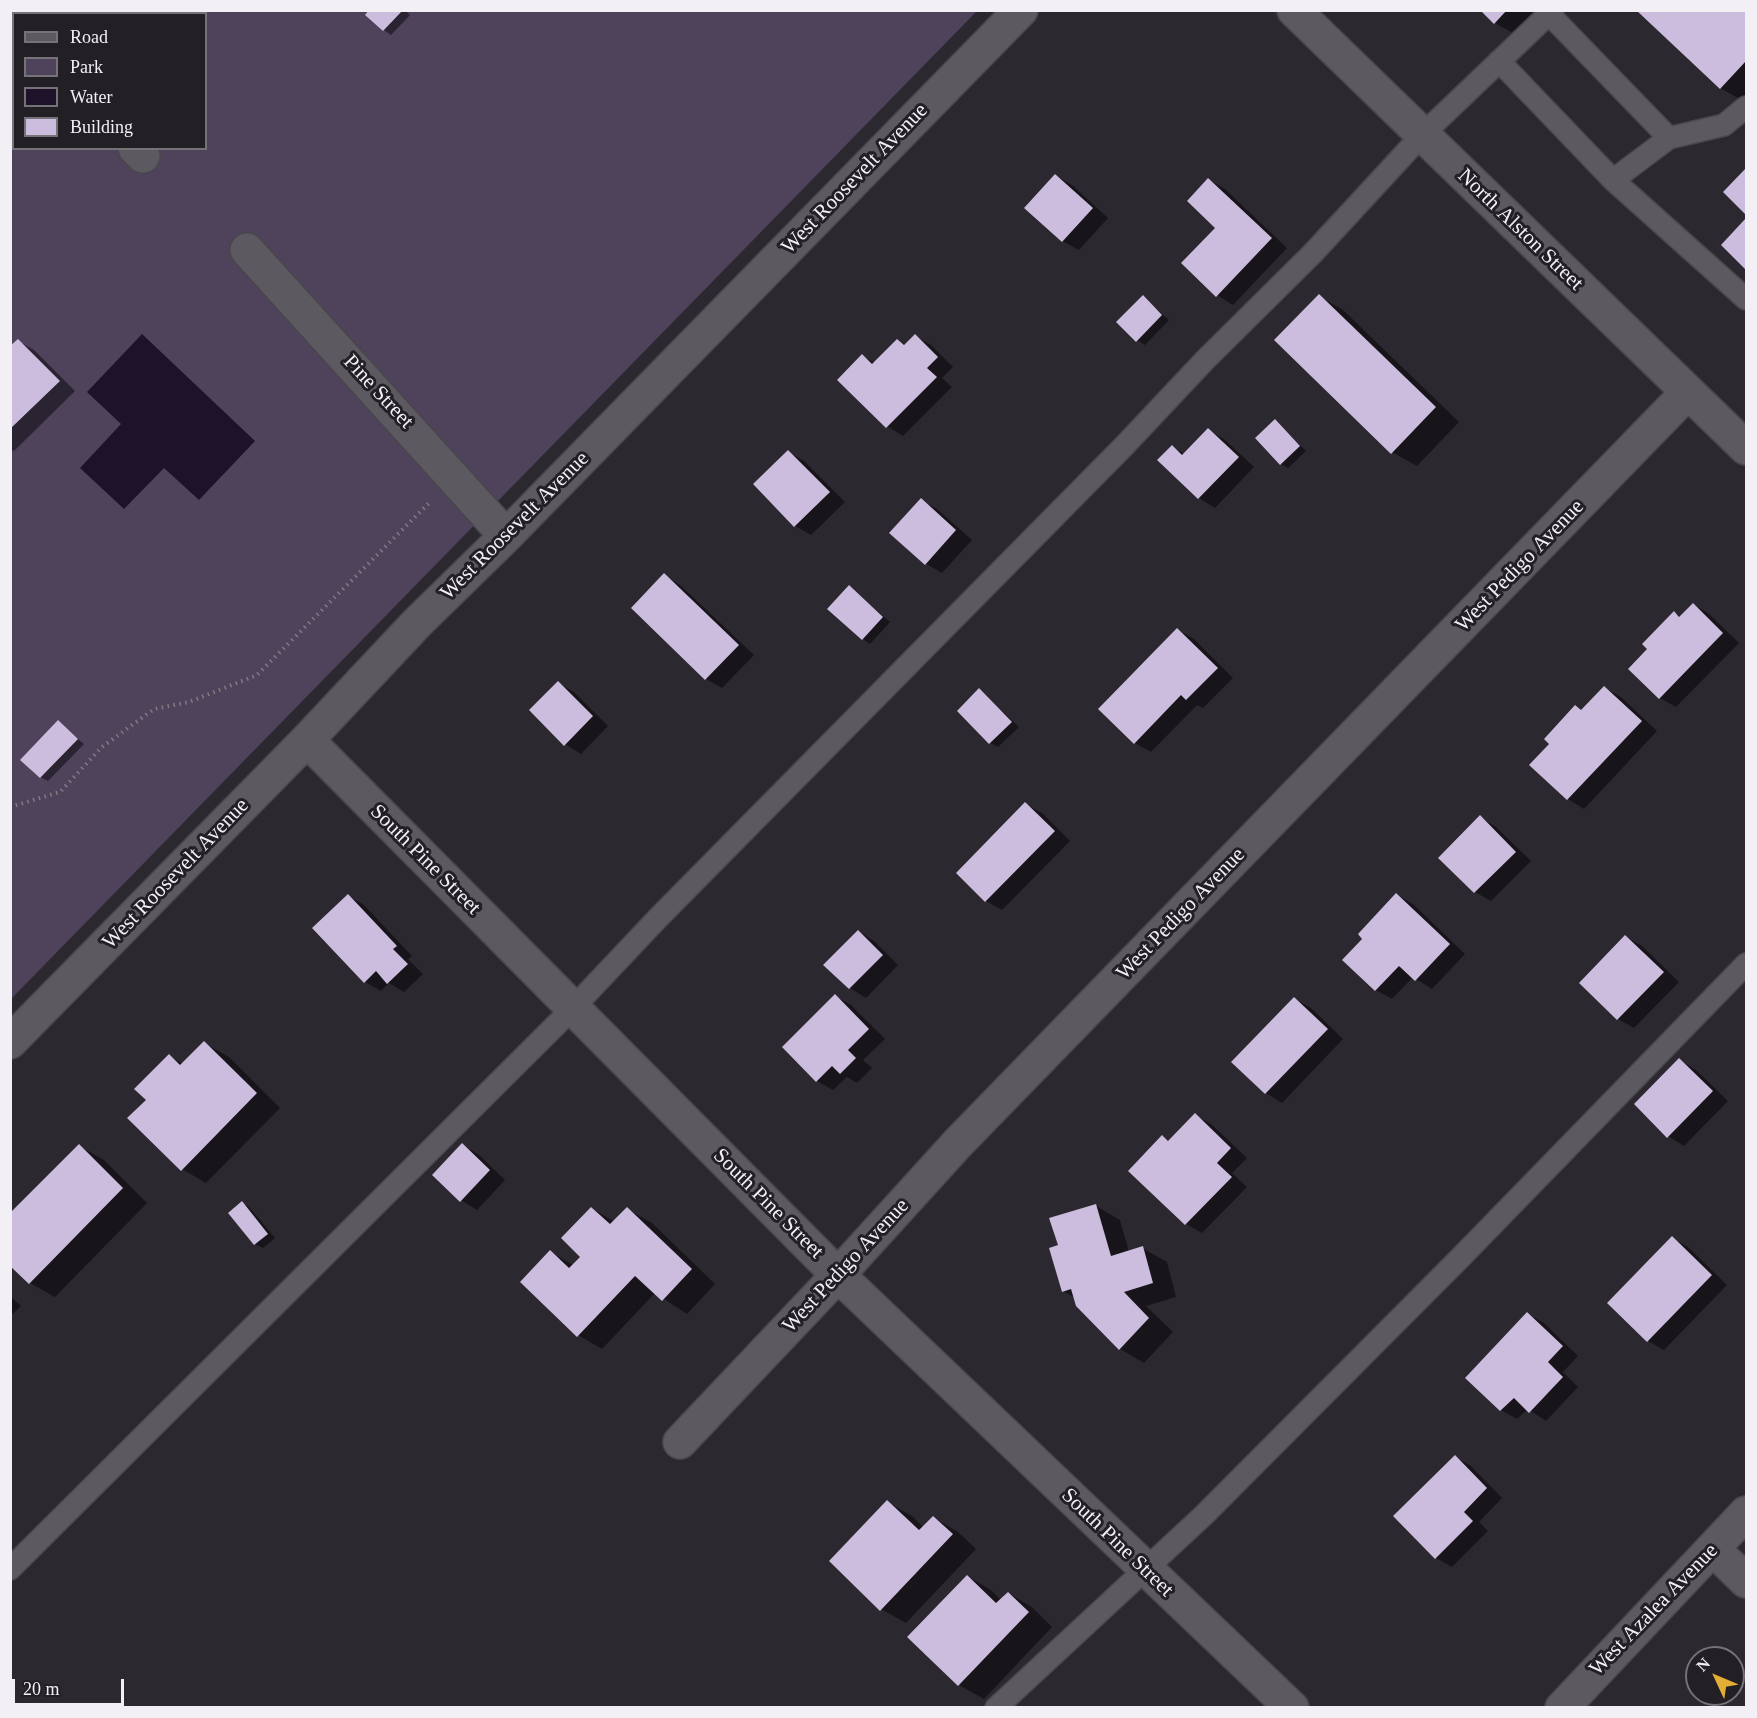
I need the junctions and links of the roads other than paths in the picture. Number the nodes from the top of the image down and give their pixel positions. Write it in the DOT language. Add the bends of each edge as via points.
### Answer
graph roads {
  1 [pos="1021,10"];
  2 [pos="1294,10"];
  3 [pos="1551,12"];
  4 [pos="1500,61"];
  5 [pos="1746,107"];
  6 [pos="1422,135"];
  7 [pos="1670,138"];
  8 [pos="1613,180"];
  9 [pos="247,250"];
  10 [pos="1746,298"];
  11 [pos="1688,392"];
  12 [pos="1746,448"];
  13 [pos="506,536"];
  14 [pos="307,740"];
  15 [pos="1746,964"];
  16 [pos="573,1008"];
  17 [pos="10,1042"];
  18 [pos="838,1275"];
  19 [pos="680,1442"];
  20 [pos="1746,1513"];
  21 [pos="1713,1548"];
  22 [pos="10,1569"];
  23 [pos="1146,1571"];
  24 [pos="1746,1581"];
  25 [pos="996,1707"];
  26 [pos="1292,1707"];
  27 [pos="1562,1707"];
  1 -- 13 [label="street, West Roosevelt Avenue"];
  2 -- 6 [label="street, North Alston Street"];
  3 -- 4 [label="lane"];
  3 -- 7 [label="lane"];
  4 -- 6 [label="lane"];
  4 -- 8 [label="lane"];
  5 -- 7 [label="lane" via="1724,125"];
  6 -- 11 [label="street, North Alston Street"];
  6 -- 16 [label="lane" via="1313,253"];
  7 -- 8 [label="lane"];
  8 -- 10 [label="lane"];
  9 -- 13 [label="street, Pine Street"];
  11 -- 12 [label="street, North Alston Street"];
  11 -- 18 [label="street, West Pedigo Avenue" via="958,1143"];
  13 -- 14 [label="street, West Roosevelt Avenue"];
  14 -- 16 [label="street, South Pine Street"];
  14 -- 17 [label="street, West Roosevelt Avenue"];
  15 -- 23 [label="lane" via="1463,1255"];
  16 -- 18 [label="street, South Pine Street"];
  16 -- 22 [label="lane"];
  18 -- 19 [label="street, West Pedigo Avenue"];
  18 -- 23 [label="street, South Pine Street"];
  20 -- 21 [label="street, West Azalea Avenue"];
  21 -- 24 [label="street"];
  21 -- 27 [label="street, West Azalea Avenue"];
  23 -- 25 [label="lane"];
  23 -- 26 [label="street, South Pine Street"];
}
